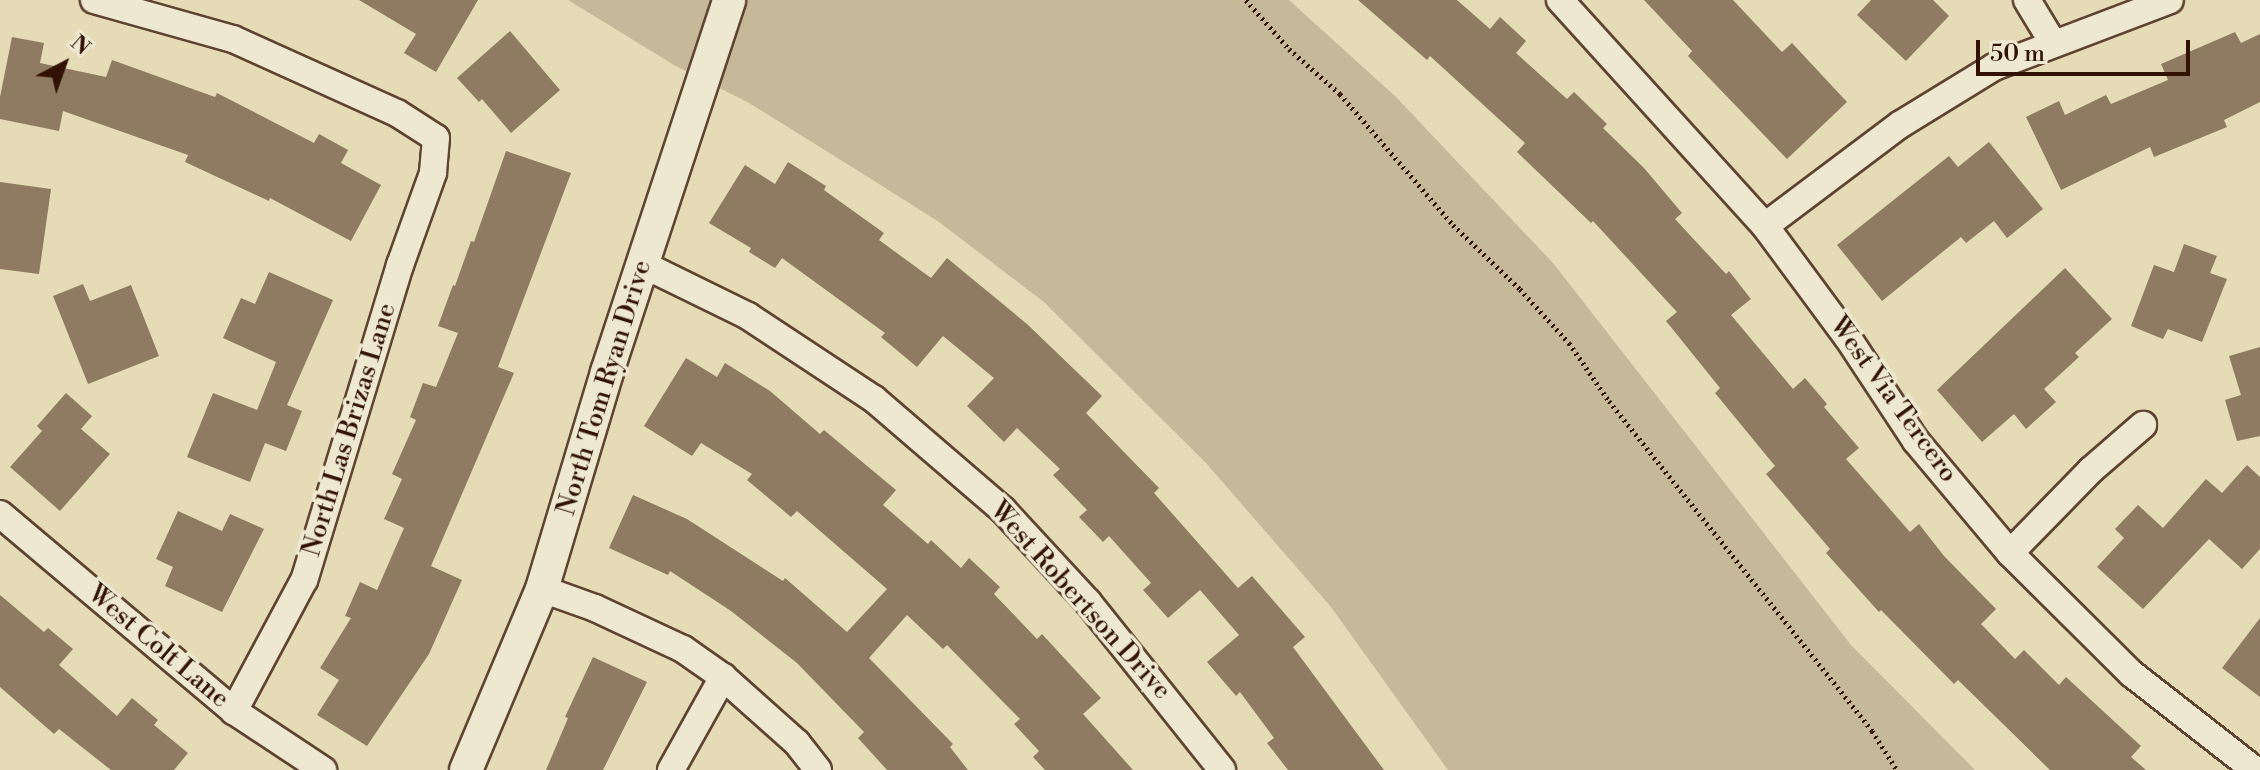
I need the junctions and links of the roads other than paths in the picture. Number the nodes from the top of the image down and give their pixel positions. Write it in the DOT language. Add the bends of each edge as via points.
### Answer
graph roads {
  1 [pos="94,0"];
  2 [pos="729,0"];
  3 [pos="1560,0"];
  4 [pos="2027,0"];
  5 [pos="2170,0"];
  6 [pos="2053,43"];
  7 [pos="1765,226"];
  8 [pos="642,264"];
  9 [pos="2143,425"];
  10 [pos="0,514"];
  11 [pos="2010,553"];
  12 [pos="542,589"];
  13 [pos="723,677"];
  14 [pos="234,711"];
  15 [pos="323,770"];
  16 [pos="466,770"];
  17 [pos="671,770"];
  18 [pos="818,770"];
  19 [pos="1222,770"];
  20 [pos="2255,770"];
  1 -- 14 [label="street, North Las Brizas Lane" via="233,39 397,113 436,138 433,173 304,580"];
  2 -- 8 [label="street, North Tom Ryan Drive"];
  3 -- 7 [label="street, West Via Tercero"];
  4 -- 6 [label="street"];
  5 -- 6 [label="street"];
  6 -- 7 [label="street" via="1994,67 1901,124"];
  7 -- 11 [label="street, West Via Tercero" via="1916,441"];
  8 -- 12 [label="street, North Tom Ryan Drive"];
  8 -- 19 [label="street, West Robertson Drive" via="748,316 874,399 1003,510 1088,602"];
  9 -- 11 [label="street"];
  10 -- 14 [label="street, West Colt Lane"];
  11 -- 20 [label="street, West Via Tercero" via="2132,674"];
  12 -- 13 [label="street" via="683,649"];
  12 -- 16 [label="street, North Tom Ryan Drive"];
  13 -- 17 [label="street"];
  13 -- 18 [label="street" via="797,743"];
  14 -- 15 [label="street, West Colt Lane"];
}
